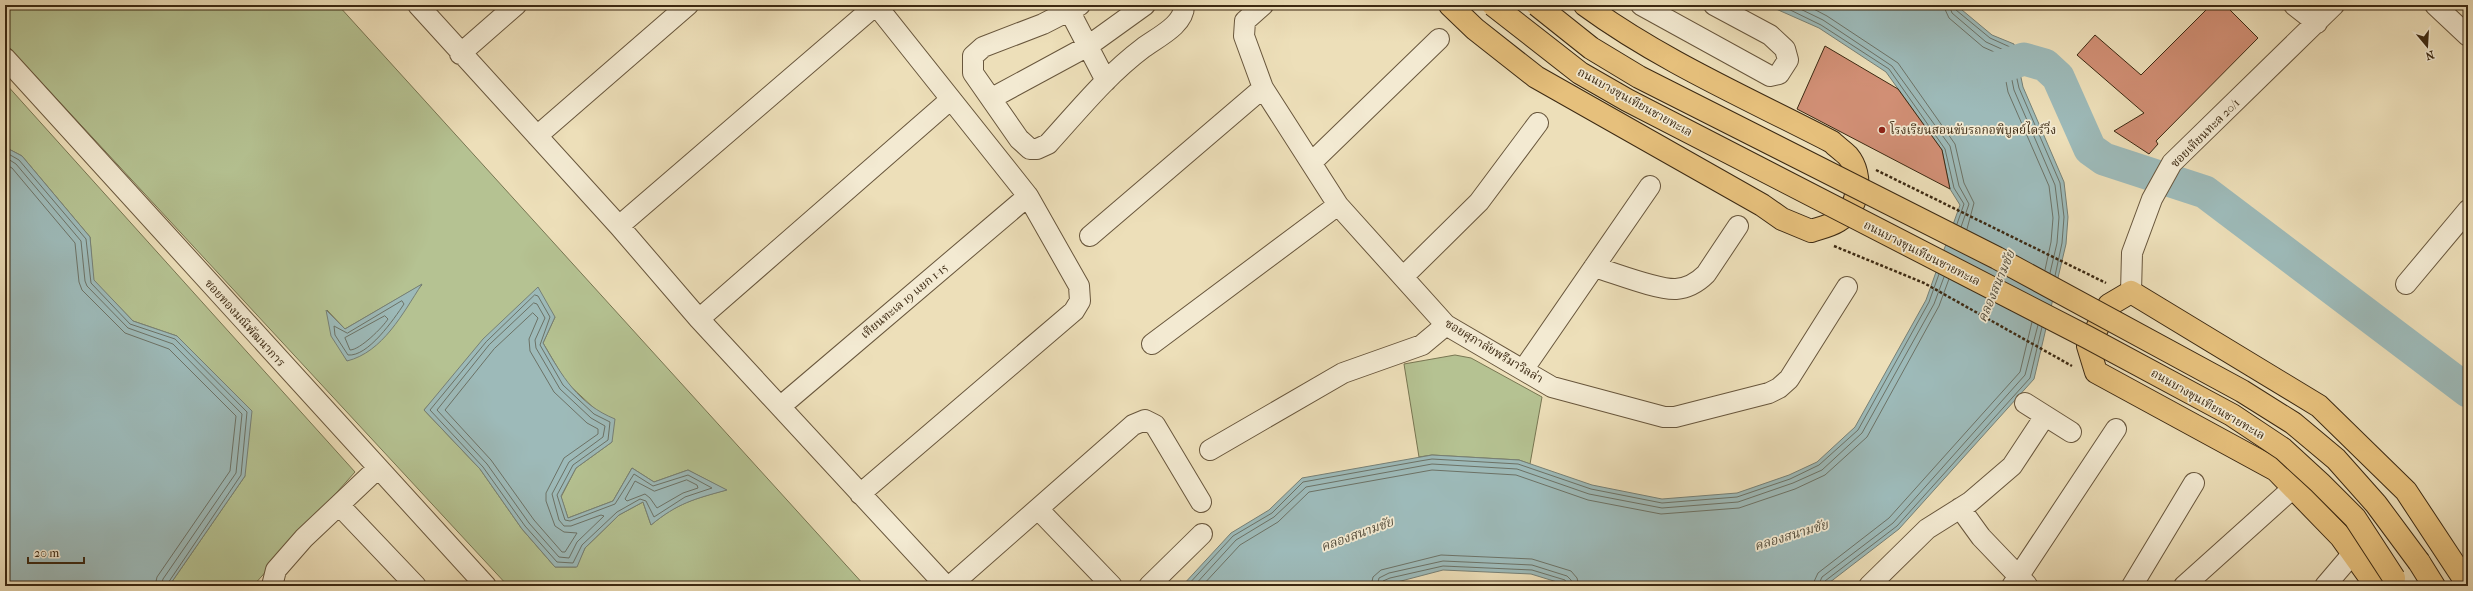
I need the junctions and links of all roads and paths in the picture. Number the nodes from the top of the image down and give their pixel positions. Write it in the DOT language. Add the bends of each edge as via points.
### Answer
graph roads {
  1 [pos="418,5"];
  2 [pos="516,5"];
  3 [pos="688,5"];
  4 [pos="876,5"];
  5 [pos="1145,5"];
  6 [pos="1184,5"];
  7 [pos="1263,5"];
  8 [pos="1450,5"];
  9 [pos="1493,5"];
  10 [pos="1537,5"];
  11 [pos="1585,5"];
  12 [pos="1714,5"];
  13 [pos="2294,5"];
  14 [pos="2334,5"];
  15 [pos="2435,5"];
  16 [pos="1650,7"];
  17 [pos="1074,8"];
  18 [pos="2317,23"];
  19 [pos="2468,36"];
  20 [pos="1439,39"];
  21 [pos="1088,46"];
  22 [pos="460,54"];
  23 [pos="5,58"];
  24 [pos="1106,81"];
  25 [pos="1264,88"];
  26 [pos="992,98"];
  27 [pos="950,100"];
  28 [pos="1538,123"];
  29 [pos="537,136"];
  30 [pos="1311,163"];
  31 [pos="1873,169"];
  32 [pos="1650,186"];
  33 [pos="1028,196"];
  34 [pos="1338,205"];
  35 [pos="2468,210"];
  36 [pos="619,226"];
  37 [pos="1738,226"];
  38 [pos="1090,236"];
  39 [pos="1594,267"];
  40 [pos="1403,277"];
  41 [pos="1924,283"];
  42 [pos="2103,283"];
  43 [pos="2406,284"];
  44 [pos="1847,287"];
  45 [pos="2131,292"];
  46 [pos="699,319"];
  47 [pos="1446,325"];
  48 [pos="1152,344"];
  49 [pos="2049,353"];
  50 [pos="1523,370"];
  51 [pos="2025,403"];
  52 [pos="781,406"];
  53 [pos="2045,416"];
  54 [pos="2116,429"];
  55 [pos="2071,432"];
  56 [pos="1210,450"];
  57 [pos="377,469"];
  58 [pos="2194,483"];
  59 [pos="2293,488"];
  60 [pos="860,494"];
  61 [pos="1201,502"];
  62 [pos="339,505"];
  63 [pos="1960,508"];
  64 [pos="1038,509"];
  65 [pos="1202,534"];
  66 [pos="2354,552"];
  67 [pos="2020,583"];
  68 [pos="2390,583"];
  69 [pos="2468,585"];
  70 [pos="272,586"];
  71 [pos="416,586"];
  72 [pos="486,586"];
  73 [pos="946,586"];
  74 [pos="950,586"];
  75 [pos="1112,586"];
  76 [pos="1150,586"];
  77 [pos="1869,586"];
  78 [pos="2132,586"];
  79 [pos="2184,586"];
  80 [pos="2325,586"];
  81 [pos="2434,586"];
  1 -- 22 [label="street"];
  2 -- 22 [label="street"];
  3 -- 29 [label="street"];
  4 -- 27 [label="street"];
  4 -- 36 [label="street"];
  5 -- 21 [label="street"];
  6 -- 24 [label="street" via="1175,24"];
  7 -- 25 [label="street, ซอยศุภาลัยพรีมาวิลล่า" via="1243,26 1244,36"];
  8 -- 11 [label="main road" via="1536,77 1762,205 1782,219 1811,231 1838,221 1848,212 1855,200 1858,184 1856,171 1849,157 1832,142 1673,59 1610,23"];
  9 -- 68 [label="main road, ถนนบางขุนเทียนชายทะเล, bridge" via="1580,73 1627,100 2087,337 2232,415 2283,449 2355,518"];
  10 -- 81 [label="main road, ถนนบางขุนเทียนชายทะเล, bridge" via="1591,48 1639,77 2100,312 2293,422 2336,459 2376,504"];
  12 -- 16 [label="street" via="1770,35 1785,49 1788,60 1779,74 1770,76"];
  13 -- 18 [label="street"];
  14 -- 18 [label="street, ซอยเทียนทะล 20/1"];
  15 -- 19 [label="street"];
  17 -- 21 [label="street"];
  17 -- 26 [label="street" via="983,48 973,56 973,73"];
  18 -- 45 [label="street, ซอยเทียนทะล 20/1" via="2172,163 2152,199 2132,253"];
  20 -- 30 [label="street"];
  21 -- 24 [label="street"];
  21 -- 26 [label="street"];
  22 -- 29 [label="street"];
  23 -- 57 [label="street, ซอยทองมณีพัฒนาการ"];
  24 -- 26 [label="street" via="1048,144 1038,149 1030,149 1019,139"];
  25 -- 30 [label="street, ซอยศุภาลัยพรีมาวิลล่า"];
  25 -- 38 [label="street"];
  27 -- 33 [label="street"];
  27 -- 46 [label="street"];
  28 -- 40 [label="street" via="1478,202"];
  29 -- 36 [label="street"];
  30 -- 34 [label="street, ซอยศุภาลัยพรีมาวิลล่า"];
  31 -- 42 [label="path" via="1952,205"];
  32 -- 39 [label="street"];
  33 -- 52 [label="street, เทียนทะเล 19 แยก 1-15"];
  33 -- 60 [label="street" via="1079,286 1080,301 1074,311"];
  34 -- 40 [label="street, ซอยศุภาลัยพรีมาวิลล่า"];
  34 -- 48 [label="street"];
  35 -- 43 [label="street"];
  36 -- 46 [label="street"];
  37 -- 39 [label="street" via="1706,274 1685,287 1675,289"];
  39 -- 50 [label="street"];
  40 -- 47 [label="street, ซอยศุภาลัยพรีมาวิลล่า"];
  41 -- 49 [label="path"];
  44 -- 50 [label="street, ซอยศุภาลัยพรีมาวิลล่า" via="1789,379 1768,393 1664,417 1552,387"];
  45 -- 59 [label="main road" via="2109,305 2088,346 2096,372 2276,470"];
  45 -- 69 [label="main road" via="2319,406 2406,492"];
  46 -- 52 [label="street"];
  47 -- 50 [label="street, ซอยศุภาลัยพรีมาวิลล่า"];
  47 -- 56 [label="street" via="1422,345 1343,373"];
  51 -- 53 [label="street"];
  52 -- 60 [label="street"];
  53 -- 55 [label="street"];
  53 -- 63 [label="street" via="2012,466"];
  54 -- 67 [label="street"];
  57 -- 62 [label="street"];
  57 -- 72 [label="street, ซอยทองมณีพัฒนาการ"];
  58 -- 78 [label="street"];
  59 -- 66 [label="main road"];
  59 -- 79 [label="street"];
  60 -- 73 [label="street"];
  61 -- 64 [label="street" via="1154,425 1145,420 1133,425"];
  62 -- 70 [label="street" via="304,538 276,570"];
  62 -- 71 [label="street"];
  63 -- 67 [label="street"];
  63 -- 77 [label="street" via="1927,529"];
  64 -- 74 [label="street"];
  64 -- 75 [label="street"];
  65 -- 76 [label="street"];
  66 -- 68 [label="main road"];
  66 -- 80 [label="street"];
}
